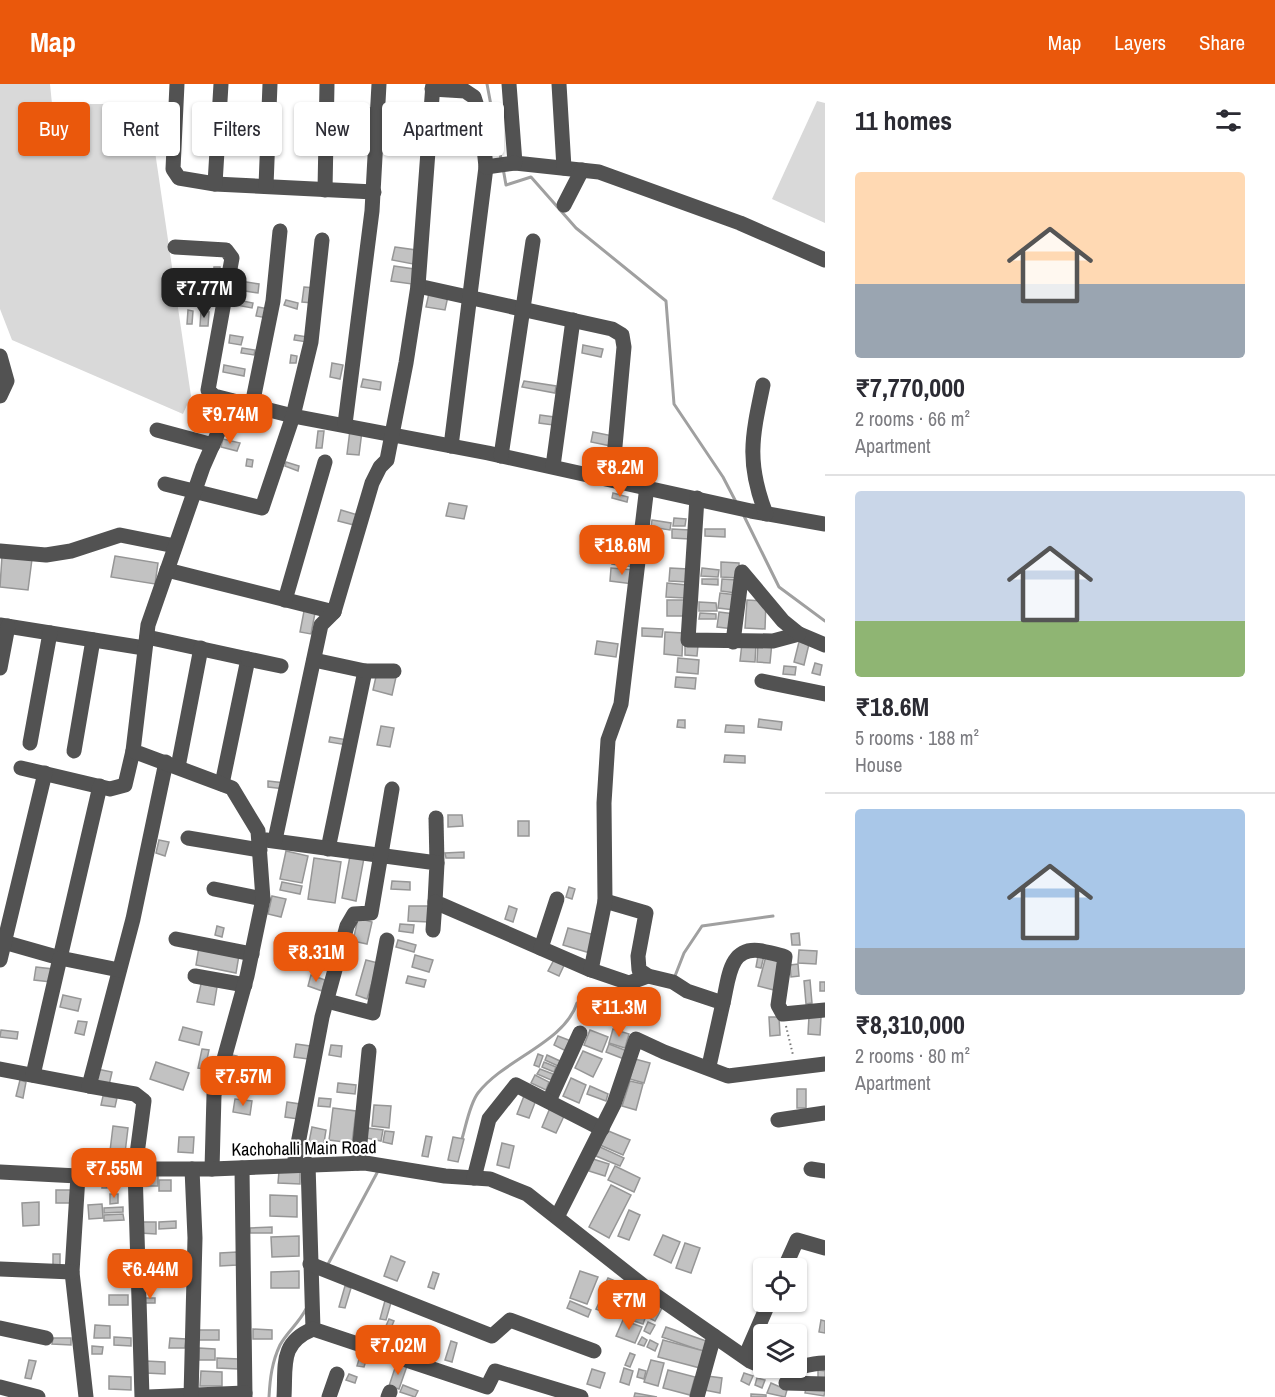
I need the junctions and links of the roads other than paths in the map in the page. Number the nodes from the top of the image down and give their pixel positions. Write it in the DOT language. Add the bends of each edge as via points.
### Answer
graph roads {
  1 [pos="177,84"];
  2 [pos="221,84"];
  3 [pos="270,84"];
  4 [pos="327,84"];
  5 [pos="379,84"];
  6 [pos="508,84"];
  7 [pos="559,84"];
  8 [pos="433,86"];
  9 [pos="326,102"];
  10 [pos="432,102"];
  11 [pos="370,117"];
  12 [pos="377,118"];
  13 [pos="382,119"];
  14 [pos="325,156"];
  15 [pos="429,156"];
  16 [pos="501,165"];
  17 [pos="564,168"];
  18 [pos="582,170"];
  19 [pos="215,184"];
  20 [pos="266,186"];
  21 [pos="325,190"];
  22 [pos="374,192"];
  23 [pos="564,205"];
  24 [pos="280,231"];
  25 [pos="322,240"];
  26 [pos="533,241"];
  27 [pos="175,247"];
  28 [pos="825,260"];
  29 [pos="418,286"];
  30 [pos="471,297"];
  31 [pos="522,310"];
  32 [pos="573,320"];
  33 [pos="0,356"];
  34 [pos="763,385"];
  35 [pos="0,396"];
  36 [pos="232,401"];
  37 [pos="252,405"];
  38 [pos="293,416"];
  39 [pos="345,424"];
  40 [pos="158,430"];
  41 [pos="393,434"];
  42 [pos="213,445"];
  43 [pos="451,446"];
  44 [pos="501,456"];
  45 [pos="325,462"];
  46 [pos="553,466"];
  47 [pos="612,479"];
  48 [pos="165,483"];
  49 [pos="647,486"];
  50 [pos="195,491"];
  51 [pos="697,498"];
  52 [pos="758,512"];
  53 [pos="825,524"];
  54 [pos="176,546"];
  55 [pos="0,551"];
  56 [pos="167,570"];
  57 [pos="285,600"];
  58 [pos="334,612"];
  59 [pos="4,626"];
  60 [pos="50,633"];
  61 [pos="799,634"];
  62 [pos="93,640"];
  63 [pos="145,642"];
  64 [pos="734,642"];
  65 [pos="825,645"];
  66 [pos="201,648"];
  67 [pos="248,659"];
  68 [pos="314,660"];
  69 [pos="281,666"];
  70 [pos="0,668"];
  71 [pos="365,671"];
  72 [pos="394,671"];
  73 [pos="762,681"];
  74 [pos="825,694"];
  75 [pos="30,743"];
  76 [pos="74,751"];
  77 [pos="133,751"];
  78 [pos="172,764"];
  79 [pos="21,768"];
  80 [pos="45,773"];
  81 [pos="222,784"];
  82 [pos="100,786"];
  83 [pos="392,789"];
  84 [pos="436,818"];
  85 [pos="188,838"];
  86 [pos="264,843"];
  87 [pos="328,849"];
  88 [pos="382,857"];
  89 [pos="437,863"];
  90 [pos="214,889"];
  91 [pos="8,895"];
  92 [pos="263,899"];
  93 [pos="557,899"];
  94 [pos="605,901"];
  95 [pos="435,902"];
  96 [pos="433,930"];
  97 [pos="176,939"];
  98 [pos="387,940"];
  99 [pos="2,942"];
  100 [pos="541,948"];
  101 [pos="252,954"];
  102 [pos="60,958"];
  103 [pos="0,960"];
  104 [pos="120,970"];
  105 [pos="591,970"];
  106 [pos="195,976"];
  107 [pos="648,976"];
  108 [pos="245,985"];
  109 [pos="327,1001"];
  110 [pos="723,1003"];
  111 [pos="825,1010"];
  112 [pos="580,1033"];
  113 [pos="369,1051"];
  114 [pos="825,1064"];
  115 [pos="709,1066"];
  116 [pos="0,1069"];
  117 [pos="33,1075"];
  118 [pos="89,1086"];
  119 [pos="549,1101"];
  120 [pos="825,1113"];
  121 [pos="778,1120"];
  122 [pos="602,1129"];
  123 [pos="358,1163"];
  124 [pos="301,1165"];
  125 [pos="242,1168"];
  126 [pos="135,1169"];
  127 [pos="192,1169"];
  128 [pos="212,1169"];
  129 [pos="0,1172"];
  130 [pos="78,1176"];
  131 [pos="474,1178"];
  132 [pos="557,1217"];
  133 [pos="825,1248"];
  134 [pos="789,1258"];
  135 [pos="310,1264"];
  136 [pos="0,1269"];
  137 [pos="72,1272"];
  138 [pos="765,1312"];
  139 [pos="0,1328"];
  140 [pos="313,1329"];
  141 [pos="714,1336"];
  142 [pos="46,1338"];
  143 [pos="594,1351"];
  144 [pos="745,1357"];
  145 [pos="753,1362"];
  146 [pos="825,1363"];
  147 [pos="807,1364"];
  148 [pos="337,1374"];
  149 [pos="785,1378"];
  150 [pos="825,1384"];
  151 [pos="0,1387"];
  152 [pos="19,1395"];
  153 [pos="245,1395"];
  154 [pos="38,1397"];
  155 [pos="86,1397"];
  156 [pos="142,1397"];
  157 [pos="148,1397"];
  158 [pos="191,1397"];
  159 [pos="284,1397"];
  160 [pos="329,1397"];
  161 [pos="581,1397"];
  162 [pos="697,1397"];
  1 -- 19 [label="street" via="173,169 179,178 189,182"];
  2 -- 19 [label="street"];
  3 -- 20 [label="street"];
  4 -- 9 [label="street"];
  5 -- 12 [label="street"];
  6 -- 16 [label="street"];
  7 -- 17 [label="street"];
  8 -- 10 [label="street"];
  8 -- 16 [label="street" via="465,91 474,98"];
  11 -- 12 [label="street"];
  12 -- 13 [label="street"];
  12 -- 22 [label="street"];
  14 -- 21 [label="street"];
  15 -- 29 [label="street"];
  16 -- 17 [label="street"];
  16 -- 30 [label="street"];
  17 -- 18 [label="street"];
  18 -- 23 [label="street"];
  18 -- 28 [label="street" via="599,172 740,223"];
  19 -- 20 [label="street"];
  20 -- 21 [label="street"];
  21 -- 22 [label="street"];
  22 -- 39 [label="street"];
  24 -- 37 [label="street" via="273,301"];
  25 -- 38 [label="street" via="311,342"];
  26 -- 31 [label="street"];
  27 -- 36 [label="street" via="226,250 232,258 208,390"];
  29 -- 30 [label="street"];
  29 -- 41 [label="street"];
  30 -- 31 [label="street"];
  30 -- 43 [label="street"];
  31 -- 32 [label="street"];
  31 -- 44 [label="street"];
  32 -- 46 [label="street"];
  32 -- 47 [label="street" via="622,335"];
  33 -- 35 [label="street" via="7,381"];
  34 -- 52 [label="street" via="751,457"];
  36 -- 37 [label="street"];
  36 -- 42 [label="street"];
  37 -- 38 [label="street"];
  38 -- 39 [label="street"];
  38 -- 50 [label="street" via="262,508"];
  39 -- 41 [label="street"];
  40 -- 42 [label="street"];
  41 -- 43 [label="street"];
  41 -- 58 [label="street" via="387,460 372,483"];
  42 -- 50 [label="street"];
  43 -- 44 [label="street"];
  44 -- 46 [label="street"];
  45 -- 57 [label="street"];
  46 -- 47 [label="street"];
  47 -- 49 [label="street"];
  48 -- 50 [label="street"];
  49 -- 51 [label="street"];
  49 -- 94 [label="street" via="621,704 608,740"];
  50 -- 54 [label="street"];
  51 -- 52 [label="street"];
  51 -- 64 [label="street" via="688,640"];
  52 -- 53 [label="street"];
  54 -- 55 [label="street" via="120,535 46,555"];
  54 -- 56 [label="street"];
  56 -- 57 [label="street"];
  56 -- 63 [label="street"];
  57 -- 58 [label="street"];
  58 -- 68 [label="street" via="321,625"];
  59 -- 60 [label="street"];
  59 -- 70 [label="street"];
  60 -- 62 [label="street"];
  60 -- 75 [label="street"];
  61 -- 64 [label="street" via="773,641"];
  61 -- 64 [label="street" via="742,572"];
  61 -- 65 [label="street"];
  62 -- 63 [label="street"];
  62 -- 76 [label="street"];
  63 -- 66 [label="street"];
  63 -- 77 [label="street"];
  66 -- 67 [label="street"];
  66 -- 78 [label="street"];
  67 -- 69 [label="street"];
  67 -- 81 [label="street"];
  68 -- 71 [label="street"];
  68 -- 86 [label="street"];
  71 -- 72 [label="street"];
  71 -- 87 [label="street"];
  73 -- 74 [label="street"];
  77 -- 78 [label="street"];
  77 -- 82 [label="street" via="126,785 110,789"];
  78 -- 81 [label="street"];
  78 -- 104 [label="street"];
  79 -- 80 [label="street"];
  80 -- 82 [label="street"];
  80 -- 91 [label="street"];
  81 -- 86 [label="street" via="232,788"];
  82 -- 102 [label="street"];
  83 -- 88 [label="street"];
  84 -- 89 [label="street"];
  85 -- 86 [label="street"];
  86 -- 87 [label="street"];
  86 -- 92 [label="street"];
  87 -- 88 [label="street"];
  88 -- 89 [label="street"];
  88 -- 109 [label="street" via="371,913 354,914 347,926"];
  89 -- 95 [label="street"];
  90 -- 92 [label="street"];
  91 -- 99 [label="street"];
  92 -- 101 [label="street"];
  93 -- 100 [label="street"];
  94 -- 105 [label="street"];
  94 -- 107 [label="street" via="645,914 638,956 639,970"];
  95 -- 96 [label="street"];
  95 -- 100 [label="street"];
  97 -- 101 [label="street"];
  98 -- 109 [label="street" via="372,1013"];
  99 -- 102 [label="street"];
  99 -- 103 [label="street"];
  100 -- 105 [label="street"];
  101 -- 108 [label="street"];
  102 -- 104 [label="street"];
  102 -- 117 [label="street"];
  104 -- 118 [label="street"];
  105 -- 107 [label="street" via="629,983"];
  106 -- 108 [label="street"];
  107 -- 110 [label="street"];
  108 -- 128 [label="street" via="214,1095"];
  109 -- 124 [label="street"];
  110 -- 111 [label="street" via="736,957 751,949 785,957 778,1005 783,1014"];
  110 -- 115 [label="street"];
  112 -- 119 [label="street"];
  113 -- 123 [label="street"];
  114 -- 115 [label="street" via="728,1076"];
  115 -- 122 [label="street" via="636,1039"];
  116 -- 117 [label="street"];
  117 -- 118 [label="street"];
  118 -- 126 [label="street" via="135,1094 144,1101"];
  119 -- 122 [label="street"];
  119 -- 131 [label="street" via="516,1085 489,1119"];
  120 -- 121 [label="street"];
  122 -- 132 [label="street"];
  123 -- 124 [label="street, Kachohalli Main Road"];
  123 -- 131 [label="street, Kachohalli Main Road"];
  124 -- 125 [label="street, Kachohalli Main Road"];
  124 -- 135 [label="street"];
  125 -- 128 [label="street, Kachohalli Main Road"];
  125 -- 153 [label="street"];
  126 -- 127 [label="street, Kachohalli Main Road"];
  126 -- 130 [label="street, Kachohalli Main Road"];
  126 -- 156 [label="street"];
  127 -- 128 [label="street, Kachohalli Main Road"];
  127 -- 158 [label="street" via="195,1238"];
  129 -- 130 [label="street, Kachohalli Main Road"];
  130 -- 137 [label="street"];
  131 -- 132 [label="street, Kachohalli Main Road" via="490,1179 527,1194"];
  132 -- 141 [label="street, Kachohalli Main Road"];
  133 -- 134 [label="street" via="797,1240"];
  135 -- 140 [label="street"];
  135 -- 143 [label="street" via="492,1336 510,1320"];
  136 -- 137 [label="street"];
  137 -- 155 [label="street"];
  138 -- 144 [label="street"];
  139 -- 142 [label="street"];
  140 -- 159 [label="street" via="297,1336 289,1346"];
  140 -- 161 [label="street" via="487,1387 495,1371"];
  141 -- 144 [label="street, Kachohalli Main Road"];
  141 -- 162 [label="street"];
  144 -- 145 [label="street, Kachohalli Main Road"];
  146 -- 147 [label="street"];
  148 -- 160 [label="street"];
  149 -- 150 [label="street"];
  151 -- 152 [label="street"];
  152 -- 154 [label="street"];
  153 -- 158 [label="street"];
  157 -- 158 [label="street"];
}
